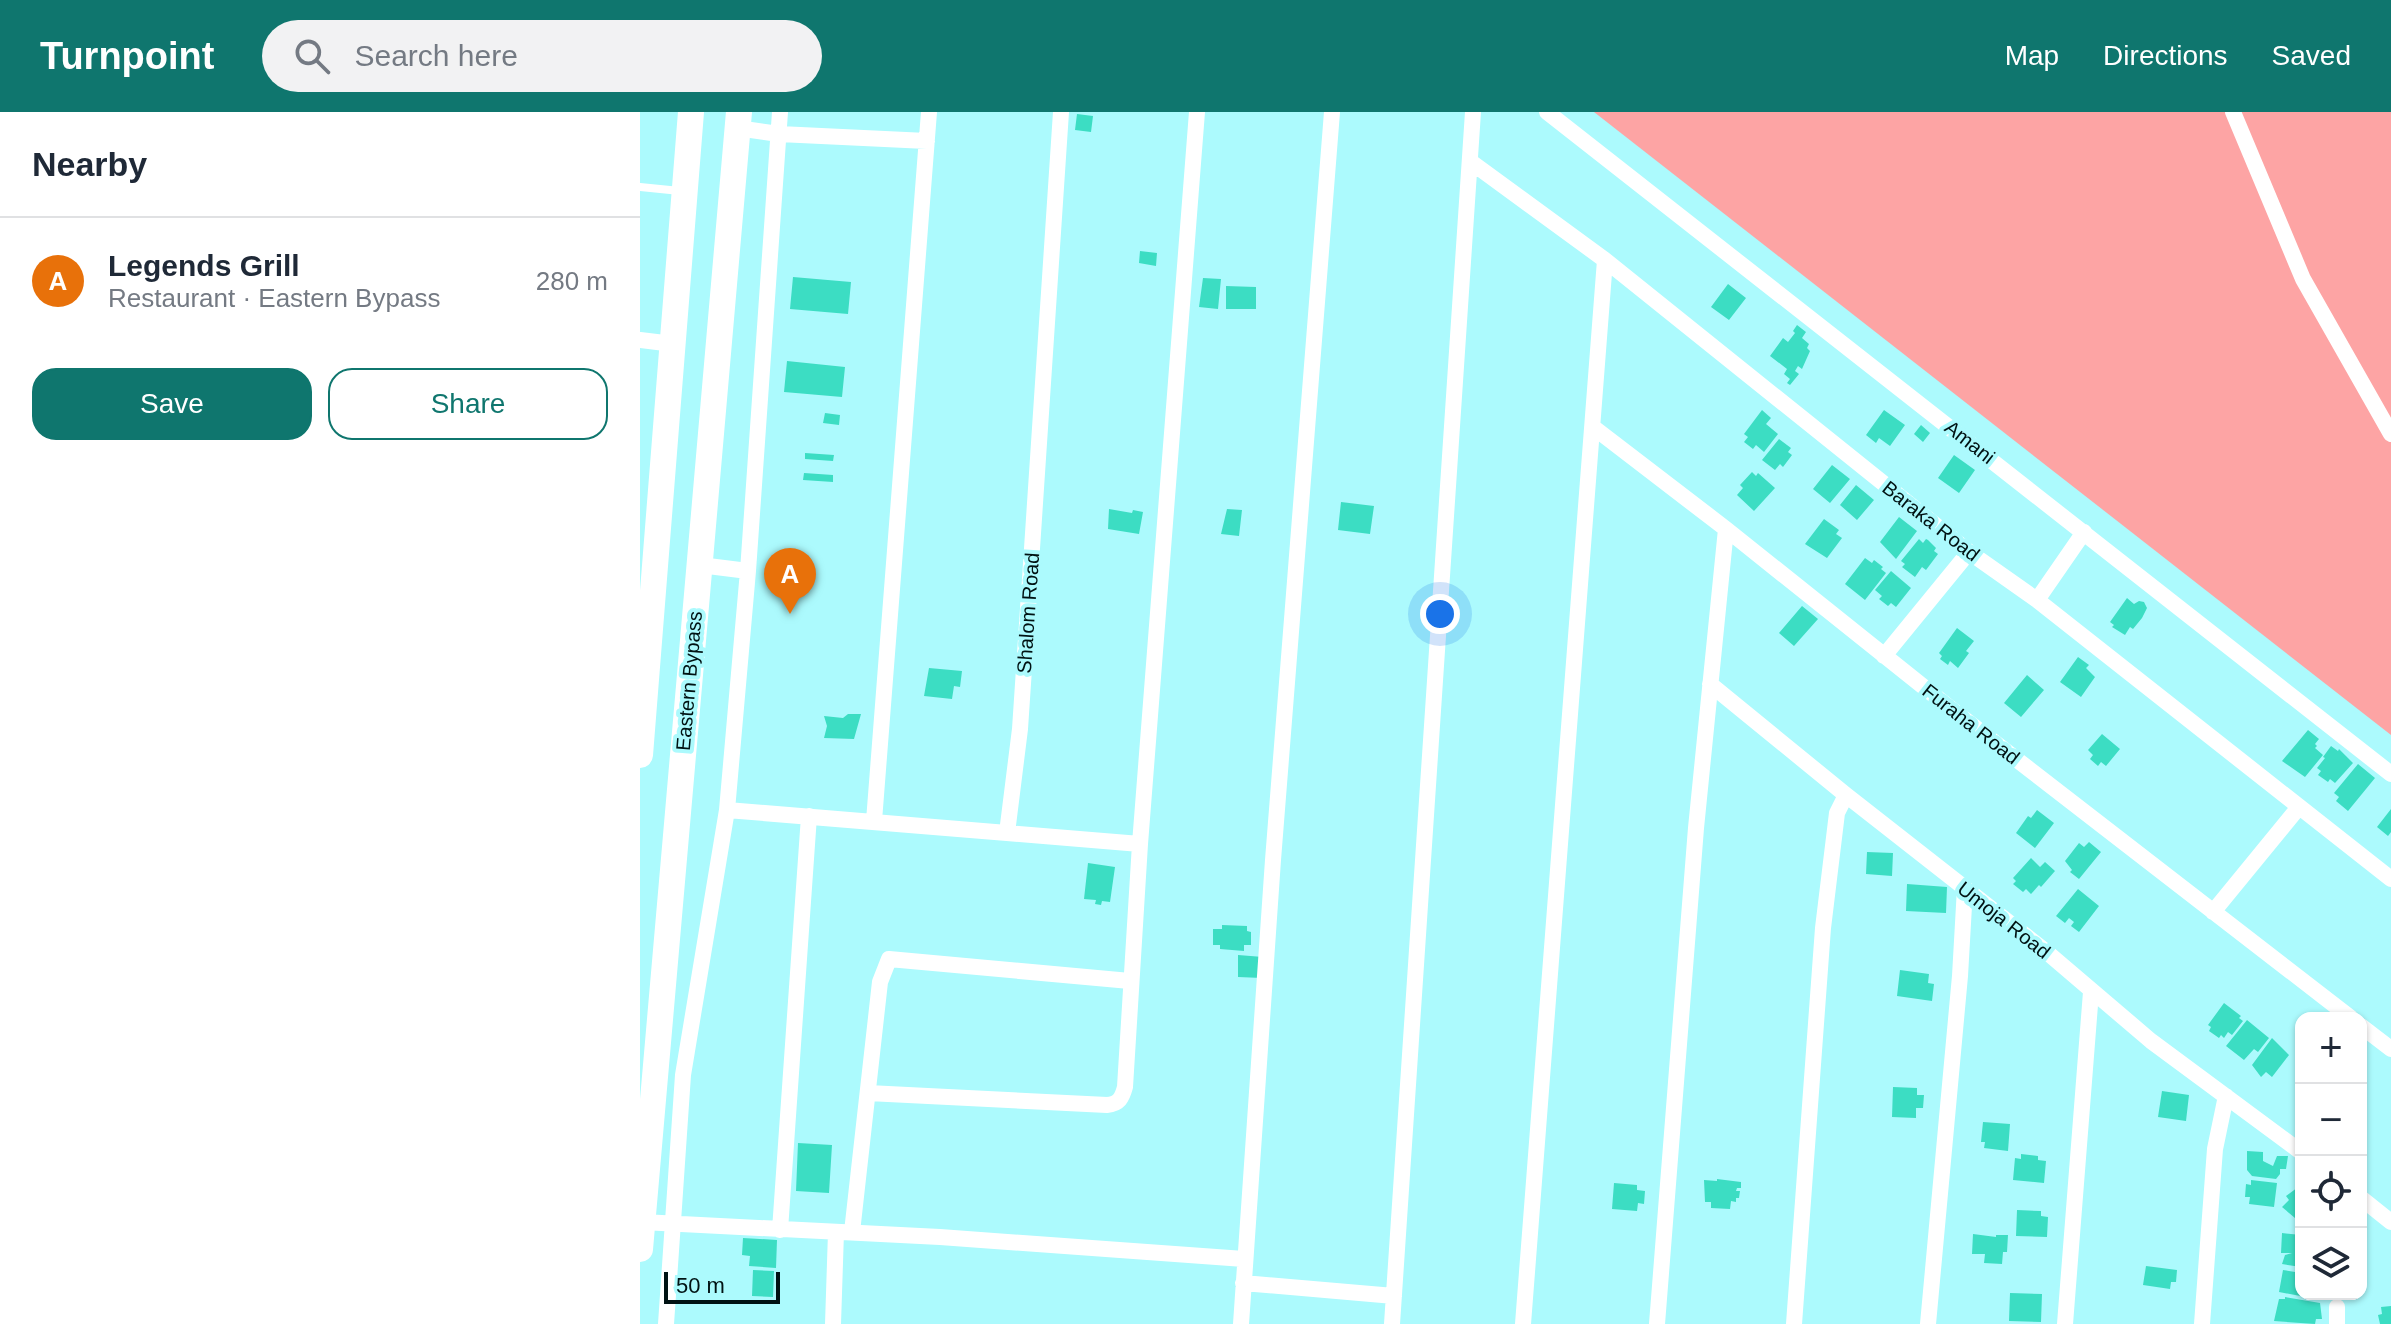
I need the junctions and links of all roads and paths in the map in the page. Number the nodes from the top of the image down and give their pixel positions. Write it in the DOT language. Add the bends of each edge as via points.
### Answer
graph roads {
  1 [pos="691,112"];
  2 [pos="780,112"];
  3 [pos="929,112"];
  4 [pos="1061,112"];
  5 [pos="1197,112"];
  6 [pos="1332,112"];
  7 [pos="1473,112"];
  8 [pos="1547,112"];
  9 [pos="2233,112"];
  10 [pos="738,120"];
  11 [pos="779,134"];
  12 [pos="927,141"];
  13 [pos="1471,162"];
  14 [pos="640,187"];
  15 [pos="685,191"];
  16 [pos="1605,260"];
  17 [pos="640,340"];
  18 [pos="673,344"];
  19 [pos="1593,427"];
  20 [pos="2391,434"];
  21 [pos="1726,529"];
  22 [pos="2084,532"];
  23 [pos="649,535"];
  24 [pos="1969,552"];
  25 [pos="700,565"];
  26 [pos="748,571"];
  27 [pos="647,595"];
  28 [pos="2037,600"];
  29 [pos="1884,656"];
  30 [pos="1710,684"];
  31 [pos="640,748"];
  32 [pos="2391,774"];
  33 [pos="1846,795"];
  34 [pos="2299,807"];
  35 [pos="727,810"];
  36 [pos="809,816"];
  37 [pos="874,821"];
  38 [pos="1007,833"];
  39 [pos="1140,844"];
  40 [pos="2391,879"];
  41 [pos="1965,888"];
  42 [pos="2213,912"];
  43 [pos="1130,981"];
  44 [pos="2091,992"];
  45 [pos="2343,1012"];
  46 [pos="2367,1031"];
  47 [pos="2391,1049"];
  48 [pos="868,1093"];
  49 [pos="2226,1096"];
  50 [pos="2295,1148"];
  51 [pos="2367,1203"];
  52 [pos="642,1222"];
  53 [pos="2391,1222"];
  54 [pos="674,1224"];
  55 [pos="780,1230"];
  56 [pos="844,1232"];
  57 [pos="640,1249"];
  58 [pos="1244,1259"];
  59 [pos="1243,1283"];
  60 [pos="1394,1296"];
  61 [pos="2337,1307"];
  62 [pos="666,1324"];
  63 [pos="833,1324"];
  64 [pos="1241,1324"];
  65 [pos="1392,1324"];
  66 [pos="1523,1324"];
  67 [pos="1657,1324"];
  68 [pos="1794,1324"];
  69 [pos="1928,1324"];
  70 [pos="2065,1324"];
  71 [pos="2202,1324"];
  72 [pos="2337,1324"];
  1 -- 15 [label="main road"];
  2 -- 11 [label="street"];
  3 -- 12 [label="street"];
  4 -- 38 [label="street, Shalom Road" via="1021,714"];
  5 -- 39 [label="street"];
  6 -- 58 [label="street"];
  7 -- 13 [label="street"];
  8 -- 22 [label="street, Amani"];
  9 -- 20 [label="street" via="2303,279"];
  10 -- 11 [label="street"];
  10 -- 25 [label="main road, Eastern Bypass"];
  11 -- 12 [label="street"];
  11 -- 26 [label="street"];
  12 -- 37 [label="street"];
  13 -- 16 [label="street, Baraka Road"];
  13 -- 60 [label="street"];
  14 -- 15 [label="lane"];
  15 -- 18 [label="main road"];
  16 -- 19 [label="street"];
  16 -- 24 [label="street, Baraka Road"];
  17 -- 18 [label="street"];
  18 -- 23 [label="main road"];
  19 -- 21 [label="street, Furaha Road"];
  19 -- 66 [label="street"];
  21 -- 29 [label="street, Furaha Road"];
  21 -- 30 [label="street"];
  22 -- 28 [label="street"];
  22 -- 32 [label="street, Amani"];
  23 -- 27 [label="main road"];
  24 -- 28 [label="street, Baraka Road"];
  24 -- 29 [label="street"];
  25 -- 26 [label="street"];
  25 -- 52 [label="main road, Eastern Bypass"];
  26 -- 35 [label="street"];
  27 -- 31 [label="main road"];
  28 -- 34 [label="street, Baraka Road"];
  29 -- 42 [label="street, Furaha Road"];
  30 -- 33 [label="street, Umoja Road"];
  30 -- 67 [label="street"];
  33 -- 41 [label="street, Umoja Road"];
  33 -- 68 [label="street" via="1837,813 1823,928"];
  34 -- 40 [label="street, Baraka Road"];
  34 -- 42 [label="street"];
  35 -- 36 [label="street"];
  35 -- 54 [label="street" via="683,1075"];
  36 -- 37 [label="street"];
  36 -- 55 [label="street"];
  37 -- 38 [label="street"];
  38 -- 39 [label="street"];
  39 -- 43 [label="street"];
  41 -- 44 [label="street, Umoja Road"];
  41 -- 69 [label="street"];
  42 -- 45 [label="street, Furaha Road"];
  43 -- 48 [label="street" via="1125,1087 1113,1105"];
  43 -- 48 [label="street" via="889,959 880,982"];
  44 -- 49 [label="street, Umoja Road"];
  44 -- 70 [label="street"];
  46 -- 47 [label="street"];
  48 -- 56 [label="street"];
  49 -- 50 [label="street, Umoja Road"];
  49 -- 71 [label="street" via="2215,1149"];
  51 -- 53 [label="street"];
  52 -- 54 [label="street"];
  52 -- 57 [label="main road, Eastern Bypass"];
  54 -- 55 [label="street"];
  54 -- 62 [label="street"];
  55 -- 56 [label="street"];
  56 -- 58 [label="street"];
  56 -- 63 [label="street"];
  58 -- 59 [label="street"];
  59 -- 60 [label="street"];
  59 -- 64 [label="street"];
  60 -- 65 [label="street"];
  61 -- 72 [label="street"];
}
